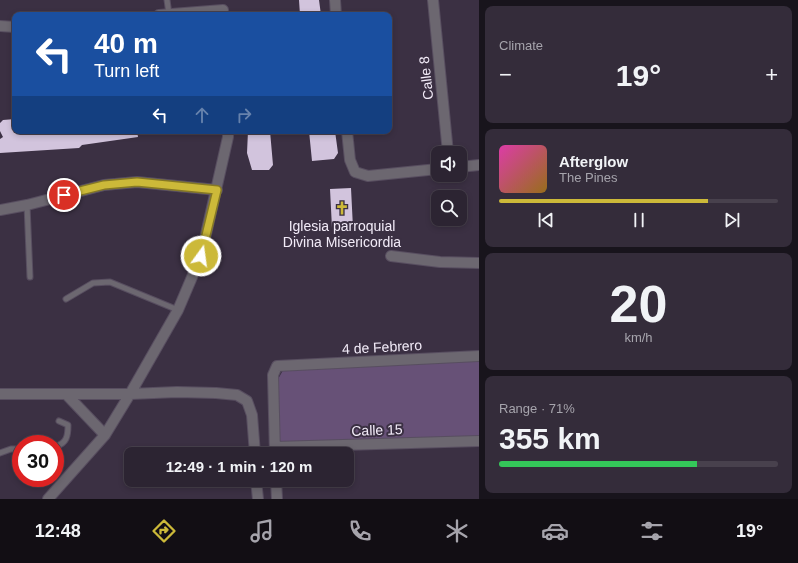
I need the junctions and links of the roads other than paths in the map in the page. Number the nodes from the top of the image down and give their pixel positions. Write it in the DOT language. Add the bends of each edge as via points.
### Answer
graph roads {
  1 [pos="167,0"];
  2 [pos="335,0"];
  3 [pos="432,0"];
  4 [pos="222,8"];
  5 [pos="169,12"];
  6 [pos="187,12"];
  7 [pos="336,12"];
  8 [pos="0,26"];
  9 [pos="12,27"];
  10 [pos="228,134"];
  11 [pos="347,134"];
  12 [pos="447,146"];
  13 [pos="479,165"];
  14 [pos="467,166"];
  15 [pos="431,170"];
  16 [pos="217,190"];
  17 [pos="27,205"];
  18 [pos="0,210"];
  19 [pos="391,256"];
  20 [pos="479,263"];
  21 [pos="30,277"];
  22 [pos="66,299"];
  23 [pos="178,310"];
  24 [pos="479,356"];
  25 [pos="0,394"];
  26 [pos="66,394"];
  27 [pos="130,394"];
  28 [pos="59,420"];
  29 [pos="105,435"];
  30 [pos="64,441"];
  31 [pos="479,441"];
  32 [pos="254,447"];
  33 [pos="275,447"];
  34 [pos="343,447"];
  35 [pos="12,449"];
  36 [pos="0,453"];
  37 [pos="257,487"];
  38 [pos="276,487"];
  39 [pos="48,499"];
  40 [pos="258,499"];
  41 [pos="277,499"];
  1 -- 5 [label="lane"];
  2 -- 7 [label="street"];
  3 -- 12 [label="street, Calle 8"];
  4 -- 6 [label="street"];
  8 -- 9 [label="street"];
  10 -- 16 [label="street"];
  11 -- 15 [label="street" via="350,160 355,172 368,176"];
  13 -- 14 [label="street"];
  16 -- 17 [label="street" via="137,182 104,185"];
  16 -- 23 [label="street" via="201,256"];
  17 -- 18 [label="street"];
  17 -- 21 [label="lane"];
  19 -- 20 [label="street" via="440,262"];
  22 -- 23 [label="lane" via="93,283 110,282"];
  23 -- 27 [label="street"];
  24 -- 33 [label="street, 4 de Febrero" via="277,366 272,375"];
  25 -- 26 [label="street"];
  26 -- 27 [label="street"];
  26 -- 29 [label="street"];
  27 -- 29 [label="street"];
  27 -- 32 [label="street" via="177,392 237,395 247,401 252,415"];
  28 -- 30 [label="lane" via="68,425 68,435"];
  29 -- 39 [label="street"];
  31 -- 34 [label="street, Calle 15"];
  35 -- 36 [label="lane"];
  37 -- 40 [label="street"];
  38 -- 41 [label="street"];
}
